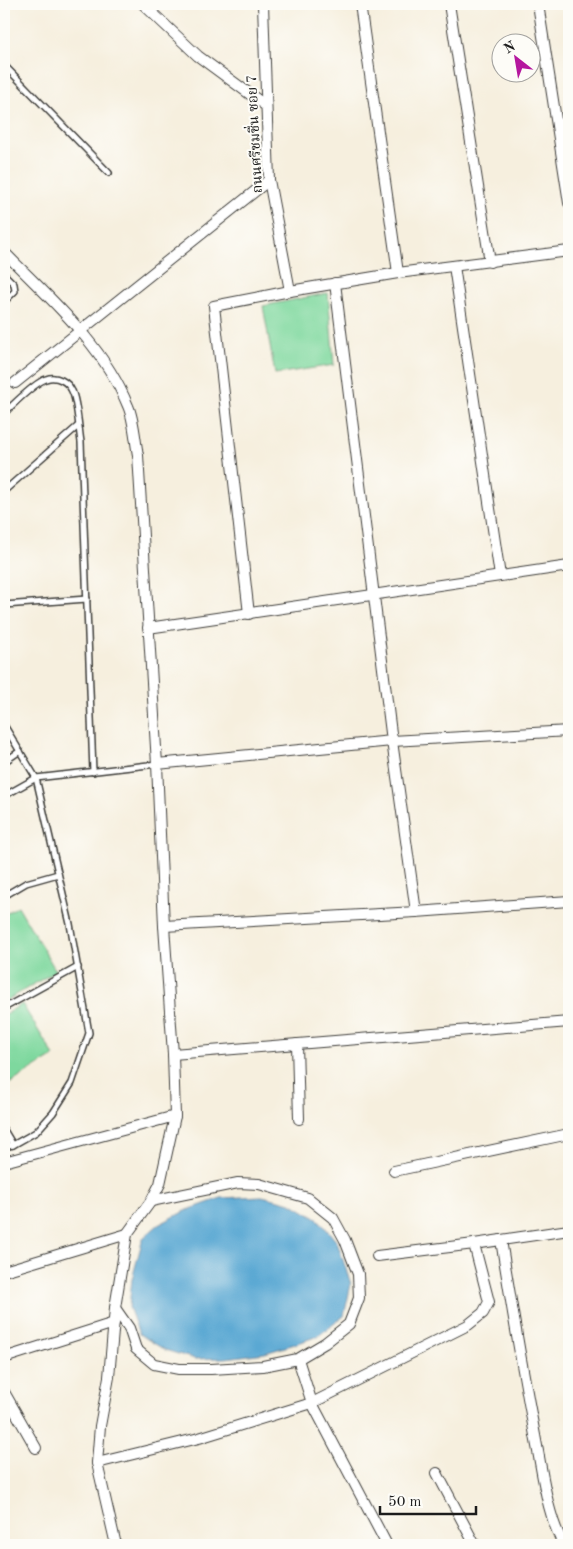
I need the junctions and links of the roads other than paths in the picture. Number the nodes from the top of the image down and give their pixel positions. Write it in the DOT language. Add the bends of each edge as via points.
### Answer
graph roads {
  1 [pos="143,4"];
  2 [pos="263,4"];
  3 [pos="360,4"];
  4 [pos="449,4"];
  5 [pos="538,4"];
  6 [pos="4,65"];
  7 [pos="266,106"];
  8 [pos="109,173"];
  9 [pos="269,180"];
  10 [pos="569,203"];
  11 [pos="569,251"];
  12 [pos="4,252"];
  13 [pos="490,262"];
  14 [pos="454,266"];
  15 [pos="398,273"];
  16 [pos="4,274"];
  17 [pos="336,283"];
  18 [pos="290,290"];
  19 [pos="4,302"];
  20 [pos="80,329"];
  21 [pos="15,383"];
  22 [pos="4,413"];
  23 [pos="78,426"];
  24 [pos="4,491"];
  25 [pos="569,566"];
  26 [pos="500,576"];
  27 [pos="374,596"];
  28 [pos="86,599"];
  29 [pos="4,605"];
  30 [pos="249,614"];
  31 [pos="148,628"];
  32 [pos="4,724"];
  33 [pos="569,732"];
  34 [pos="392,741"];
  35 [pos="20,751"];
  36 [pos="4,762"];
  37 [pos="158,764"];
  38 [pos="93,772"];
  39 [pos="36,778"];
  40 [pos="4,796"];
  41 [pos="58,874"];
  42 [pos="4,896"];
  43 [pos="569,901"];
  44 [pos="416,912"];
  45 [pos="164,926"];
  46 [pos="78,967"];
  47 [pos="4,1008"];
  48 [pos="569,1022"];
  49 [pos="297,1044"];
  50 [pos="173,1054"];
  51 [pos="175,1116"];
  52 [pos="299,1119"];
  53 [pos="4,1130"];
  54 [pos="569,1134"];
  55 [pos="13,1145"];
  56 [pos="4,1147"];
  57 [pos="4,1162"];
  58 [pos="394,1172"];
  59 [pos="151,1202"];
  60 [pos="569,1230"];
  61 [pos="127,1234"];
  62 [pos="500,1240"];
  63 [pos="474,1244"];
  64 [pos="377,1256"];
  65 [pos="4,1271"];
  66 [pos="115,1308"];
  67 [pos="114,1323"];
  68 [pos="4,1358"];
  69 [pos="298,1359"];
  70 [pos="4,1392"];
  71 [pos="312,1403"];
  72 [pos="36,1448"];
  73 [pos="97,1463"];
  74 [pos="437,1473"];
  75 [pos="116,1545"];
  76 [pos="387,1545"];
  77 [pos="475,1545"];
  78 [pos="564,1545"];
  1 -- 7 [label="street" via="198,56"];
  2 -- 7 [label="street, ถนนศรีชมชื่น ซอย 7"];
  3 -- 15 [label="street"];
  4 -- 13 [label="street"];
  5 -- 10 [label="street"];
  6 -- 8 [label="lane"];
  7 -- 9 [label="street, ถนนศรีชมชื่น ซอย 7"];
  9 -- 18 [label="street, ถนนศรีชมชื่น ซอย 7"];
  9 -- 20 [label="street"];
  11 -- 13 [label="street"];
  12 -- 20 [label="street"];
  13 -- 14 [label="street"];
  14 -- 15 [label="street"];
  14 -- 26 [label="street"];
  15 -- 17 [label="street"];
  16 -- 19 [label="lane" via="14,284 15,291"];
  17 -- 18 [label="street"];
  17 -- 27 [label="street"];
  18 -- 30 [label="street" via="214,306"];
  20 -- 21 [label="street"];
  20 -- 31 [label="street" via="112,374 129,408 138,455"];
  22 -- 23 [label="lane" via="45,378 56,378 63,380 73,392"];
  23 -- 24 [label="lane"];
  23 -- 28 [label="lane"];
  25 -- 26 [label="street"];
  26 -- 27 [label="street"];
  27 -- 30 [label="street"];
  27 -- 34 [label="street"];
  28 -- 29 [label="lane"];
  28 -- 38 [label="lane"];
  30 -- 31 [label="street"];
  31 -- 37 [label="street"];
  32 -- 35 [label="lane"];
  33 -- 34 [label="street"];
  34 -- 37 [label="street"];
  34 -- 44 [label="street"];
  35 -- 36 [label="lane"];
  35 -- 39 [label="lane"];
  37 -- 38 [label="lane"];
  37 -- 45 [label="street"];
  38 -- 39 [label="lane"];
  39 -- 40 [label="lane"];
  39 -- 41 [label="lane"];
  41 -- 42 [label="lane" via="26,882"];
  41 -- 46 [label="lane"];
  43 -- 44 [label="street"];
  44 -- 45 [label="street"];
  45 -- 50 [label="street"];
  46 -- 47 [label="lane"];
  46 -- 55 [label="lane" via="89,1033 72,1083 36,1132"];
  48 -- 49 [label="street"];
  49 -- 50 [label="street"];
  49 -- 52 [label="street"];
  50 -- 51 [label="street"];
  51 -- 57 [label="street"];
  51 -- 59 [label="street" via="160,1184"];
  53 -- 55 [label="lane"];
  54 -- 58 [label="street"];
  55 -- 56 [label="lane"];
  59 -- 61 [label="street"];
  59 -- 69 [label="street" via="238,1183 259,1184 308,1198 333,1218 358,1274 359,1298 349,1324"];
  60 -- 62 [label="street"];
  61 -- 65 [label="street"];
  61 -- 66 [label="street"];
  62 -- 63 [label="street"];
  62 -- 78 [label="street" via="546,1494"];
  63 -- 64 [label="street"];
  63 -- 71 [label="street" via="489,1302 483,1312 468,1325"];
  66 -- 67 [label="street"];
  66 -- 69 [label="street" via="129,1328 136,1349 154,1364 179,1369 211,1368 263,1366"];
  67 -- 68 [label="street"];
  67 -- 73 [label="street"];
  69 -- 71 [label="street"];
  70 -- 72 [label="street"];
  71 -- 73 [label="street" via="199,1438"];
  71 -- 76 [label="street"];
  73 -- 75 [label="street"];
  74 -- 77 [label="street"];
}
